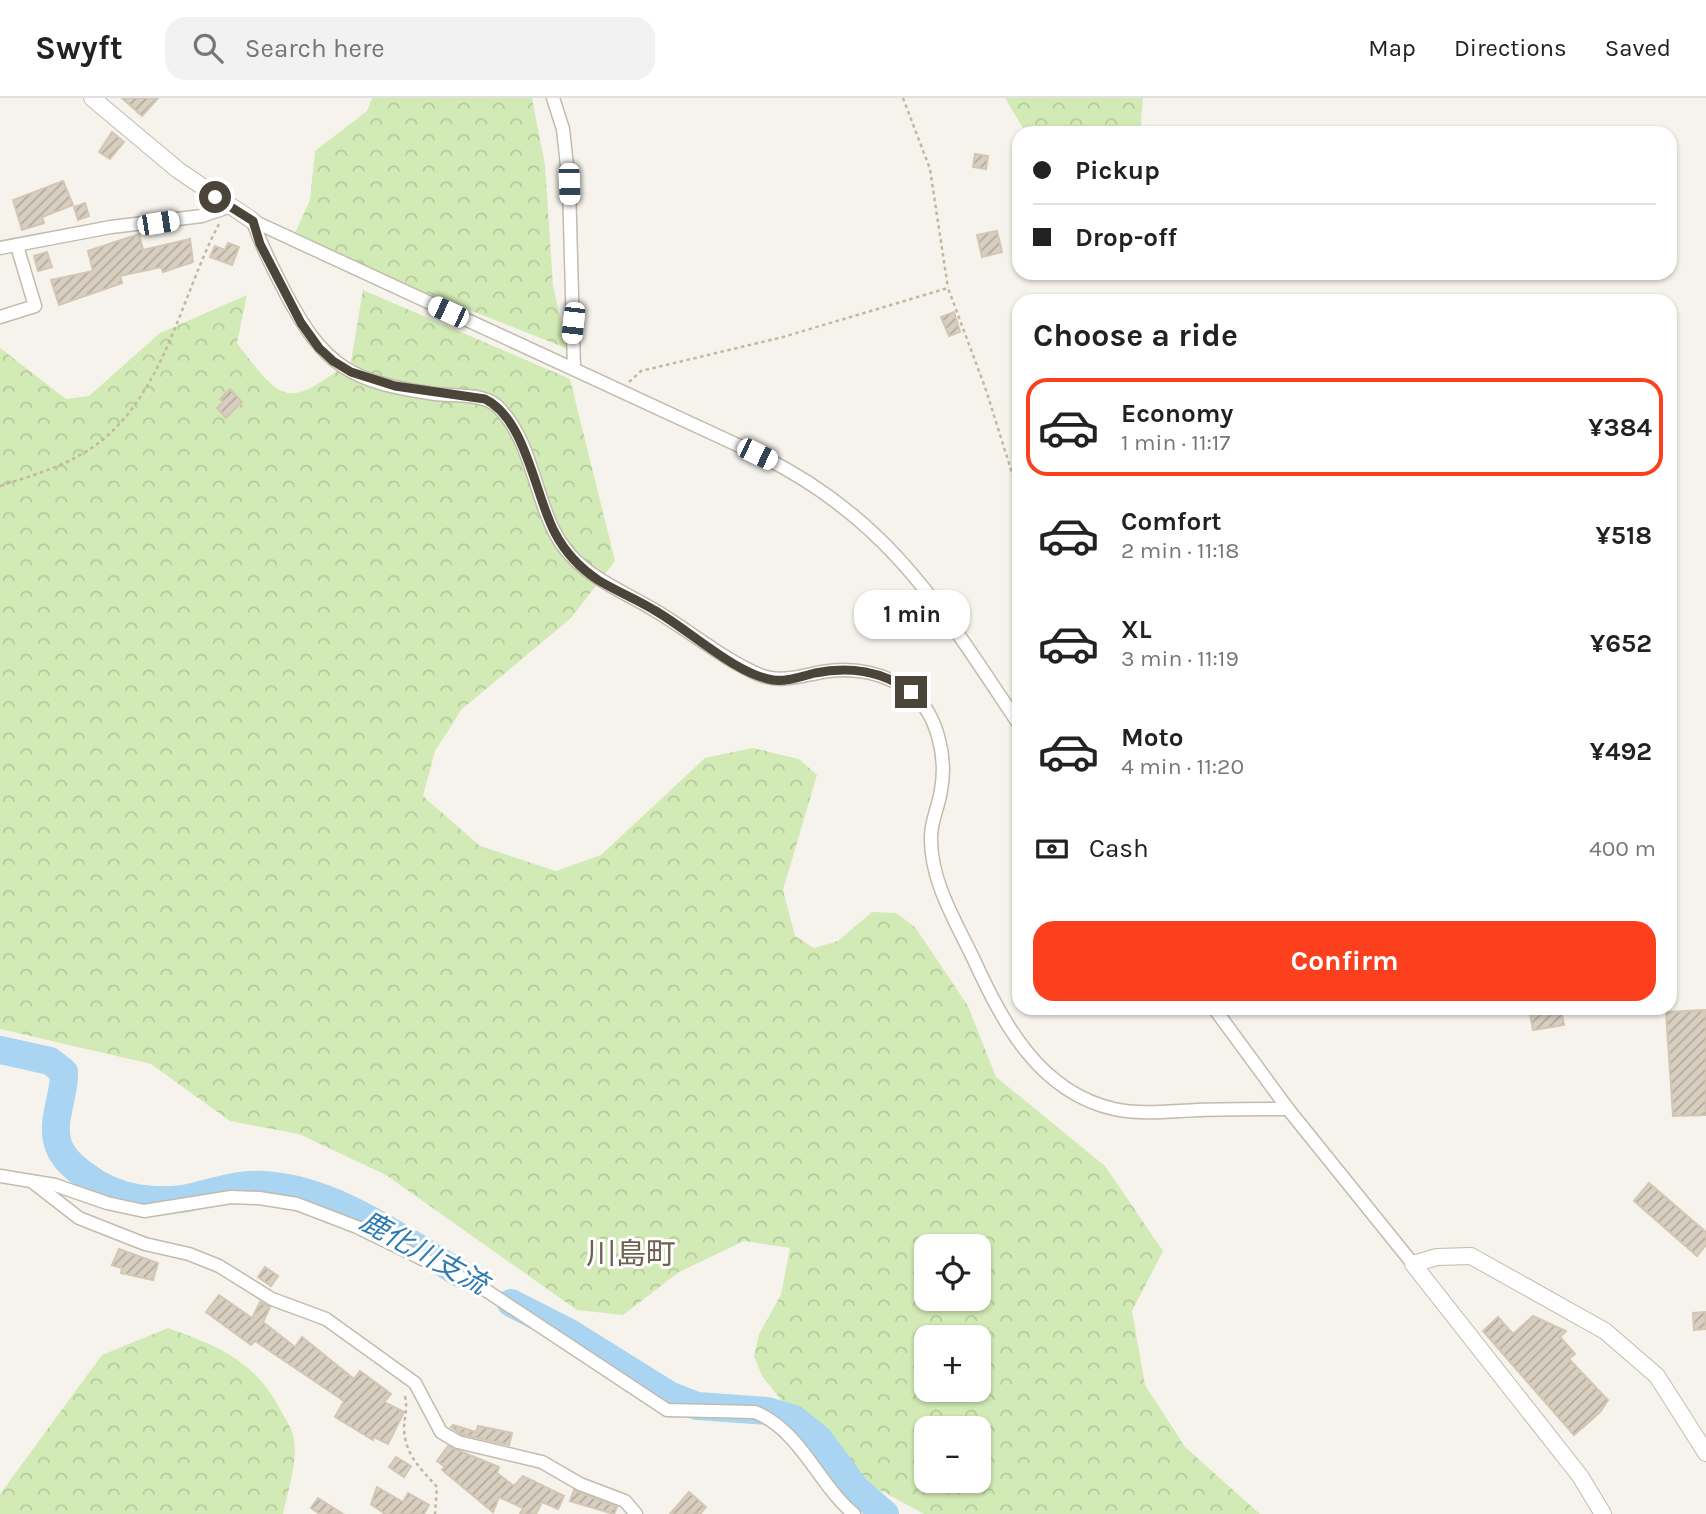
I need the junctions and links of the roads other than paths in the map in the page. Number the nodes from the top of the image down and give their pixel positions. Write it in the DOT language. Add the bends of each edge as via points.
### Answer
graph roads {
  1 [pos="92,98"];
  2 [pos="553,98"];
  3 [pos="228,207"];
  4 [pos="253,221"];
  5 [pos="17,246"];
  6 [pos="0,248"];
  7 [pos="0,317"];
  8 [pos="574,369"];
  9 [pos="1012,714"];
  10 [pos="1219,1015"];
  11 [pos="1289,1109"];
  12 [pos="0,1176"];
  13 [pos="33,1182"];
  14 [pos="1413,1264"];
  15 [pos="1706,1453"];
  16 [pos="636,1514"];
  17 [pos="854,1514"];
  18 [pos="1603,1514"];
  1 -- 3 [label="street"];
  2 -- 8 [label="street" via="563,129 569,184"];
  3 -- 4 [label="street"];
  3 -- 5 [label="street" via="202,216 111,227"];
  4 -- 8 [label="street"];
  4 -- 11 [label="street" via="301,323 333,361 388,384 495,404 515,435 562,545 598,580 773,680 825,671 864,671 892,680 918,699 931,718 942,764 942,788 931,834 935,874 998,1012 1042,1069 1071,1090 1114,1109"];
  5 -- 6 [label="street"];
  5 -- 7 [label="street" via="35,306"];
  8 -- 9 [label="street" via="821,488 863,522 933,596"];
  10 -- 11 [label="street"];
  11 -- 14 [label="street"];
  12 -- 13 [label="street"];
  13 -- 16 [label="street" via="79,1218 219,1266 272,1300 326,1319 415,1383 441,1432 458,1442 542,1462 580,1485 625,1501"];
  13 -- 17 [label="street" via="144,1211 231,1197 259,1198 297,1204 357,1227 484,1289 667,1410 763,1416 796,1441"];
  14 -- 15 [label="street" via="1457,1254 1471,1256 1605,1331 1657,1376"];
  14 -- 18 [label="street" via="1580,1476"];
}
